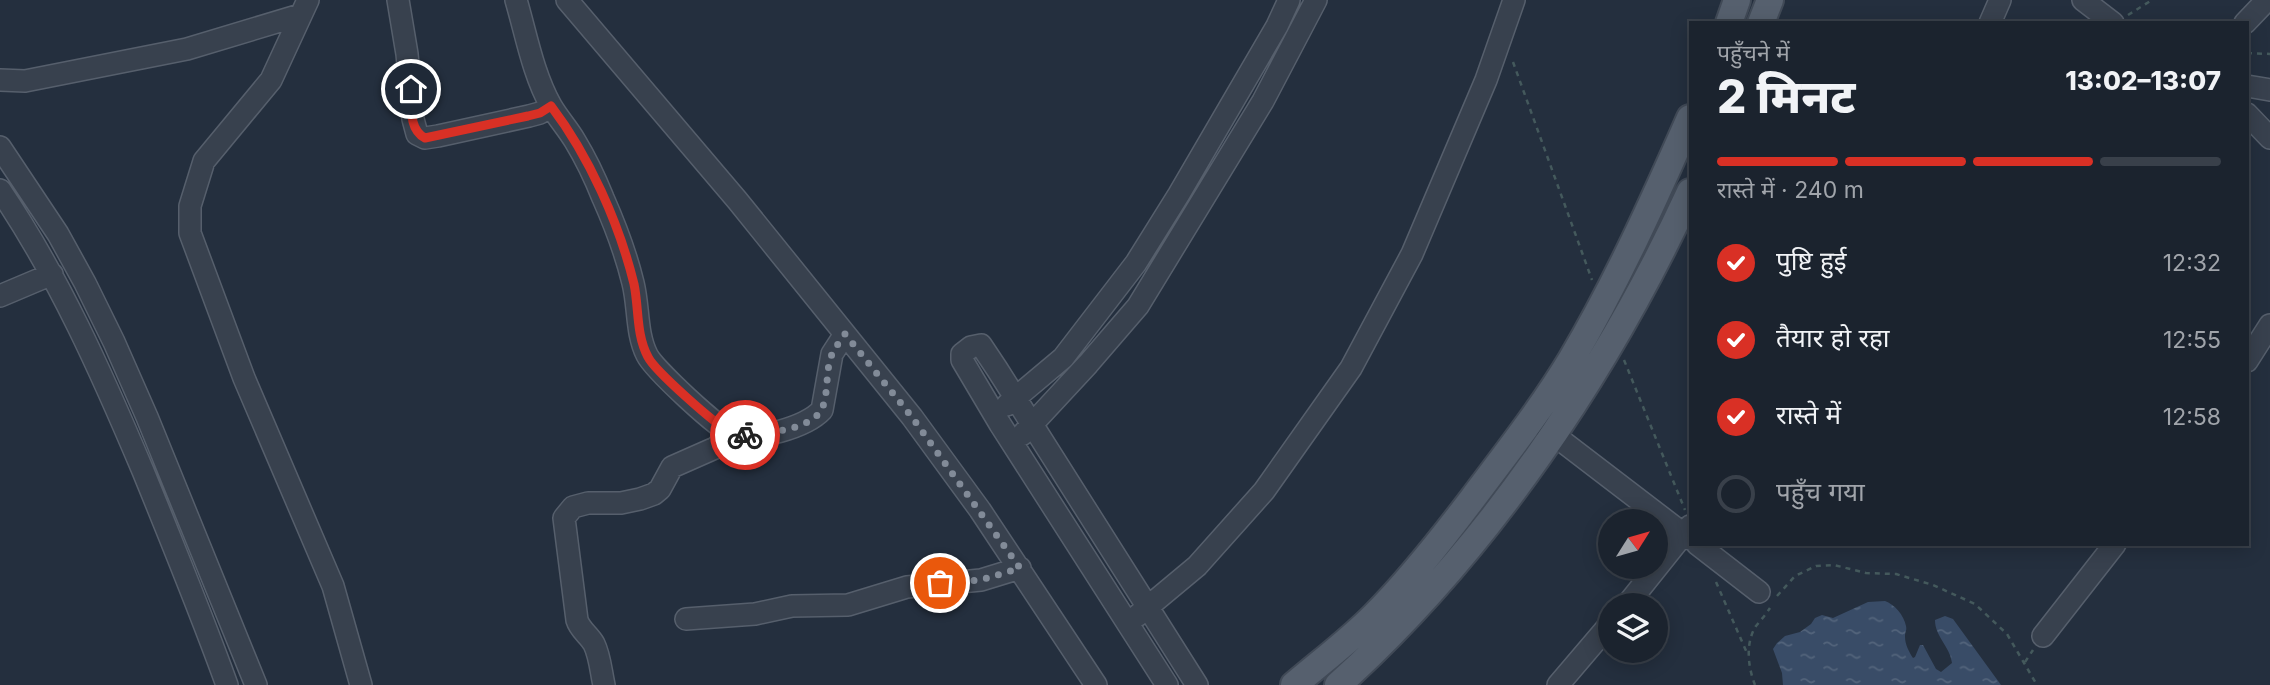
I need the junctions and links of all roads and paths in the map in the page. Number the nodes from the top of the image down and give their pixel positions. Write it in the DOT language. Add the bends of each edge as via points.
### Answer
graph roads {
  1 [pos="398,0"];
  2 [pos="516,0"];
  3 [pos="567,0"];
  4 [pos="1289,0"];
  5 [pos="1316,0"];
  6 [pos="1514,0"];
  7 [pos="1737,0"];
  8 [pos="1770,0"];
  9 [pos="2000,0"];
  10 [pos="2083,0"];
  11 [pos="2152,0"];
  12 [pos="2267,0"];
  13 [pos="304,8"];
  14 [pos="2119,20"];
  15 [pos="1730,21"];
  16 [pos="1762,21"];
  17 [pos="1991,21"];
  18 [pos="2247,21"];
  19 [pos="1503,33"];
  20 [pos="2249,53"];
  21 [pos="2270,54"];
  22 [pos="0,80"];
  23 [pos="2249,86"];
  24 [pos="2270,90"];
  25 [pos="551,106"];
  26 [pos="2249,116"];
  27 [pos="1689,120"];
  28 [pos="2270,138"];
  29 [pos="0,147"];
  30 [pos="0,190"];
  31 [pos="1689,194"];
  32 [pos="52,274"];
  33 [pos="0,296"];
  34 [pos="1601,305"];
  35 [pos="2270,325"];
  36 [pos="845,334"];
  37 [pos="1614,336"];
  38 [pos="2249,358"];
  39 [pos="1016,398"];
  40 [pos="996,416"];
  41 [pos="1531,418"];
  42 [pos="1032,424"];
  43 [pos="732,434"];
  44 [pos="1552,434"];
  45 [pos="1013,444"];
  46 [pos="1689,528"];
  47 [pos="1689,530"];
  48 [pos="1689,532"];
  49 [pos="1707,546"];
  50 [pos="2113,546"];
  51 [pos="1020,568"];
  52 [pos="1714,577"];
  53 [pos="1759,592"];
  54 [pos="1637,593"];
  55 [pos="1148,607"];
  56 [pos="686,619"];
  57 [pos="1128,624"];
  58 [pos="2043,636"];
  59 [pos="1598,638"];
  60 [pos="1749,656"];
  61 [pos="228,685"];
  62 [pos="256,685"];
  63 [pos="361,685"];
  64 [pos="604,685"];
  65 [pos="1096,685"];
  66 [pos="1167,685"];
  67 [pos="1197,685"];
  68 [pos="1294,685"];
  69 [pos="1338,685"];
  70 [pos="1558,685"];
  71 [pos="1755,685"];
  72 [pos="2037,685"];
  1 -- 25 [label="street" via="417,134 438,136 540,113"];
  2 -- 25 [label="street"];
  3 -- 36 [label="street"];
  4 -- 39 [label="street" via="1136,263 1063,358"];
  5 -- 42 [label="street" via="1264,101 1138,306"];
  6 -- 19 [label="street"];
  7 -- 15 [label="main road"];
  8 -- 16 [label="main road"];
  9 -- 17 [label="street"];
  10 -- 14 [label="street"];
  11 -- 14 [label="path"];
  12 -- 18 [label="street"];
  13 -- 22 [label="street" via="187,49 25,81"];
  13 -- 63 [label="street" via="271,80 204,161 190,206 190,233 244,378 333,586"];
  19 -- 34 [label="path"];
  19 -- 55 [label="street" via="1412,254 1351,368 1264,491 1197,566"];
  20 -- 21 [label="path"];
  23 -- 24 [label="street"];
  25 -- 43 [label="street" via="593,174 621,243 649,359 701,411"];
  26 -- 28 [label="street"];
  27 -- 34 [label="main road" via="1647,217"];
  29 -- 62 [label="street" via="58,234 114,342"];
  30 -- 32 [label="street"];
  31 -- 37 [label="main road"];
  32 -- 33 [label="street"];
  32 -- 61 [label="street" via="125,429"];
  34 -- 41 [label="main road"];
  35 -- 38 [label="street"];
  36 -- 43 [label="street" via="832,354 824,403 815,417 774,433"];
  36 -- 51 [label="street" via="912,417"];
  37 -- 44 [label="main road"];
  37 -- 46 [label="path"];
  39 -- 40 [label="street"];
  39 -- 40 [label="street" via="981,345 962,354"];
  39 -- 42 [label="street"];
  40 -- 45 [label="street"];
  41 -- 44 [label="street"];
  41 -- 68 [label="main road" via="1402,586"];
  42 -- 45 [label="street"];
  42 -- 55 [label="street"];
  43 -- 64 [label="street" via="715,448 672,467 654,494 621,503 588,503 573,507 564,518 577,620 596,649"];
  44 -- 47 [label="street"];
  44 -- 69 [label="main road" via="1528,471 1418,608"];
  45 -- 57 [label="street"];
  48 -- 54 [label="street"];
  49 -- 53 [label="street"];
  50 -- 58 [label="street"];
  51 -- 56 [label="street" via="981,580 907,587 848,605 792,606"];
  51 -- 65 [label="street"];
  52 -- 60 [label="path"];
  55 -- 57 [label="street"];
  55 -- 67 [label="street"];
  57 -- 66 [label="street"];
  59 -- 70 [label="street"];
  60 -- 71 [label="path"];
  60 -- 72 [label="path" via="1754,629 1782,589 1816,566 1834,565 1909,578 1975,604 2007,634"];
}
